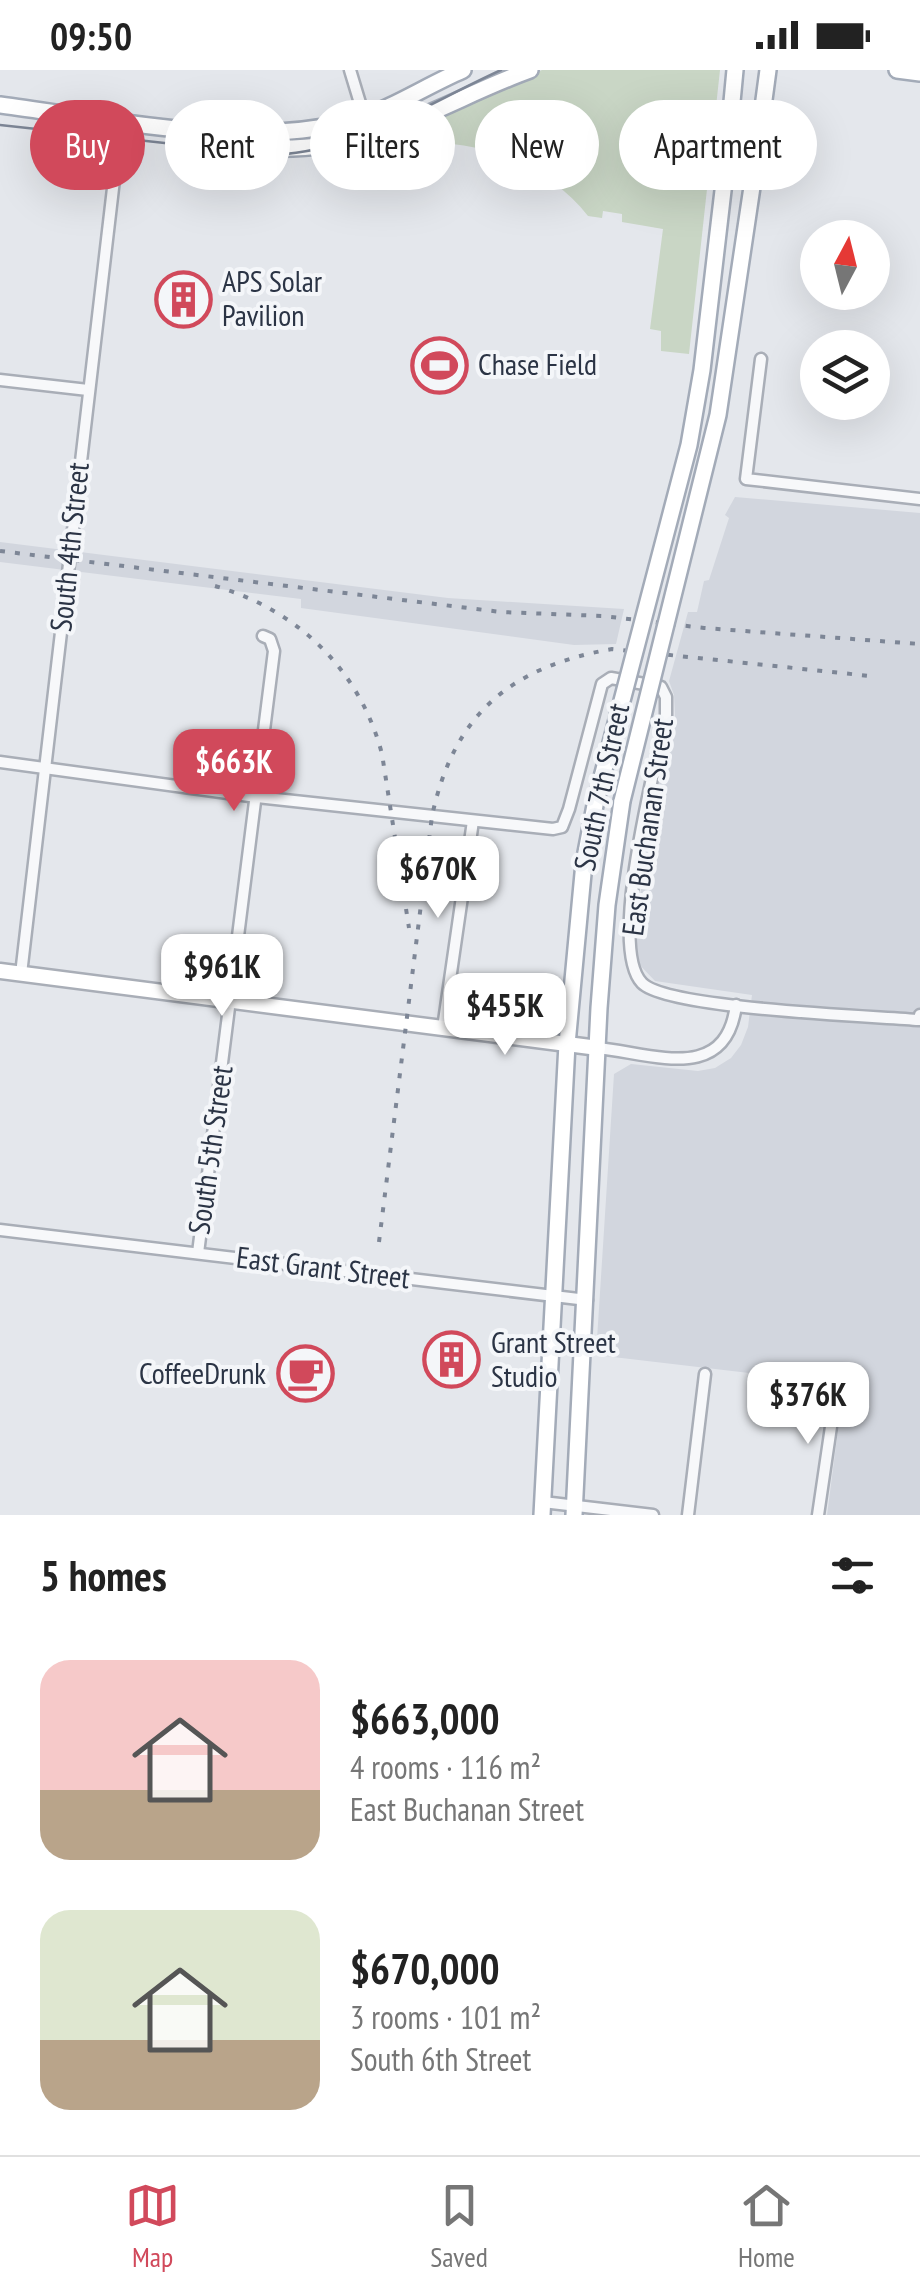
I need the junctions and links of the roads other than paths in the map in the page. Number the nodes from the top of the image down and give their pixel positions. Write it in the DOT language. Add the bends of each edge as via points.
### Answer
graph roads {
  1 [pos="350,70"];
  2 [pos="463,70"];
  3 [pos="530,70"];
  4 [pos="735,70"];
  5 [pos="768,70"];
  6 [pos="897,70"];
  7 [pos="920,73"];
  8 [pos="360,100"];
  9 [pos="400,100"];
  10 [pos="455,101"];
  11 [pos="0,104"];
  12 [pos="30,108"];
  13 [pos="145,124"];
  14 [pos="145,125"];
  15 [pos="310,129"];
  16 [pos="310,146"];
  17 [pos="112,190"];
  18 [pos="761,359"];
  19 [pos="0,380"];
  20 [pos="88,390"];
  21 [pos="920,499"];
  22 [pos="262,636"];
  23 [pos="0,762"];
  24 [pos="46,768"];
  25 [pos="257,797"];
  26 [pos="473,820"];
  27 [pos="0,971"];
  28 [pos="21,974"];
  29 [pos="232,998"];
  30 [pos="736,1005"];
  31 [pos="920,1015"];
  32 [pos="443,1028"];
  33 [pos="568,1044"];
  34 [pos="598,1048"];
  35 [pos="0,1230"];
  36 [pos="198,1253"];
  37 [pos="554,1297"];
  38 [pos="587,1300"];
  39 [pos="705,1374"];
  40 [pos="838,1386"];
  41 [pos="543,1508"];
  42 [pos="575,1510"];
  43 [pos="654,1515"];
  44 [pos="688,1515"];
  45 [pos="818,1515"];
  1 -- 8 [label="street"];
  2 -- 9 [label="main road"];
  3 -- 10 [label="main road"];
  4 -- 33 [label="main road, South 7th Street, bridge" via="689,444 596,800"];
  5 -- 34 [label="main road, South 7th Street, bridge" via="718,415 622,800"];
  6 -- 7 [label="main road"];
  11 -- 12 [label="main road"];
  13 -- 15 [label="main road" via="270,134"];
  14 -- 16 [label="main road" via="252,148"];
  17 -- 20 [label="street, South 4th Street"];
  18 -- 21 [label="street" via="746,479"];
  19 -- 20 [label="street"];
  20 -- 24 [label="street, South 4th Street"];
  22 -- 25 [label="street, South 5th Street" via="274,652"];
  23 -- 24 [label="street, East Buchanan Street"];
  24 -- 25 [label="street, East Buchanan Street"];
  24 -- 28 [label="street, South 4th Street"];
  25 -- 26 [label="street, East Buchanan Street"];
  25 -- 29 [label="street, South 5th Street"];
  26 -- 30 [label="street, East Buchanan Street" via="562,826 602,684 612,678 660,687 666,715 636,867 629,961 640,981 662,994"];
  26 -- 32 [label="street"];
  27 -- 28 [label="main road"];
  28 -- 29 [label="main road"];
  29 -- 32 [label="main road"];
  29 -- 36 [label="street, South 5th Street"];
  30 -- 31 [label="street" via="919,1020"];
  30 -- 34 [label="street" via="729,1036 704,1056"];
  32 -- 33 [label="main road"];
  33 -- 34 [label="main road"];
  33 -- 37 [label="main road, South 7th Street"];
  34 -- 38 [label="main road, South 7th Street"];
  35 -- 36 [label="street, East Grant Street"];
  36 -- 37 [label="street, East Grant Street"];
  37 -- 38 [label="street, East Grant Street"];
  37 -- 41 [label="main road, South 7th Street"];
  38 -- 42 [label="main road, South 7th Street"];
  39 -- 44 [label="street"];
  40 -- 45 [label="street"];
  41 -- 42 [label="street"];
  42 -- 43 [label="street"];
}
